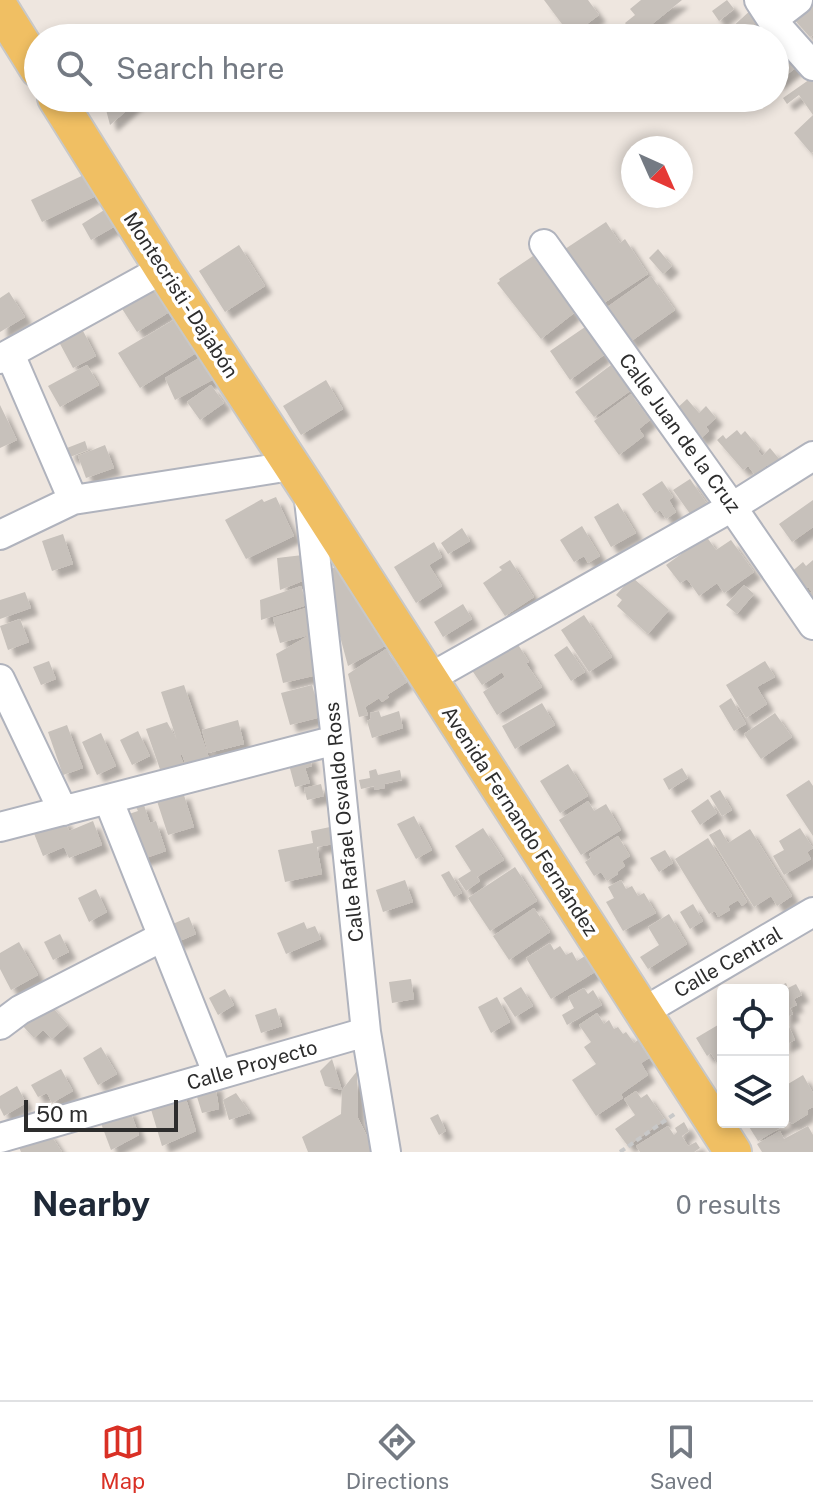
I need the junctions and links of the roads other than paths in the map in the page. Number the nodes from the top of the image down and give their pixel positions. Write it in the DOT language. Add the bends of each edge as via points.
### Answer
graph roads {
  1 [pos="798,0"];
  2 [pos="0,8"];
  3 [pos="765,10"];
  4 [pos="789,38"];
  5 [pos="24,47"];
  6 [pos="813,66"];
  7 [pos="65,112"];
  8 [pos="544,244"];
  9 [pos="163,269"];
  10 [pos="5,357"];
  11 [pos="813,456"];
  12 [pos="300,478"];
  13 [pos="73,500"];
  14 [pos="732,507"];
  15 [pos="0,535"];
  16 [pos="813,625"];
  17 [pos="0,679"];
  18 [pos="428,679"];
  19 [pos="336,740"];
  20 [pos="108,799"];
  21 [pos="63,811"];
  22 [pos="0,827"];
  23 [pos="813,912"];
  24 [pos="162,937"];
  25 [pos="643,1012"];
  26 [pos="0,1025"];
  27 [pos="366,1032"];
  28 [pos="218,1075"];
  29 [pos="0,1138"];
  30 [pos="386,1152"];
  31 [pos="733,1152"];
  1 -- 3 [label="street"];
  2 -- 5 [label="main road"];
  4 -- 6 [label="street"];
  7 -- 9 [label="main road, Montecristi - Dajabón"];
  8 -- 14 [label="street, Calle Juan de la Cruz"];
  9 -- 10 [label="street"];
  9 -- 12 [label="main road, Montecristi - Dajabón"];
  10 -- 13 [label="street"];
  11 -- 14 [label="street"];
  12 -- 13 [label="street"];
  12 -- 18 [label="main road, Avenida Fernando Fernández"];
  12 -- 19 [label="street, Calle Rafael Osvaldo Ross"];
  13 -- 15 [label="street"];
  14 -- 16 [label="street, Calle Juan de la Cruz"];
  14 -- 18 [label="street"];
  17 -- 21 [label="street"];
  18 -- 25 [label="main road, Avenida Fernando Fernández"];
  19 -- 20 [label="street"];
  19 -- 27 [label="street, Calle Rafael Osvaldo Ross"];
  20 -- 21 [label="street"];
  20 -- 24 [label="street"];
  21 -- 22 [label="street"];
  23 -- 25 [label="street, Calle Central"];
  24 -- 26 [label="street"];
  24 -- 28 [label="street"];
  25 -- 31 [label="main road, Avenida Fernando Fernández"];
  27 -- 28 [label="street, Calle Proyecto"];
  27 -- 30 [label="street, Calle Rafael Osvaldo Ross"];
  28 -- 29 [label="street, Calle Proyecto"];
}
